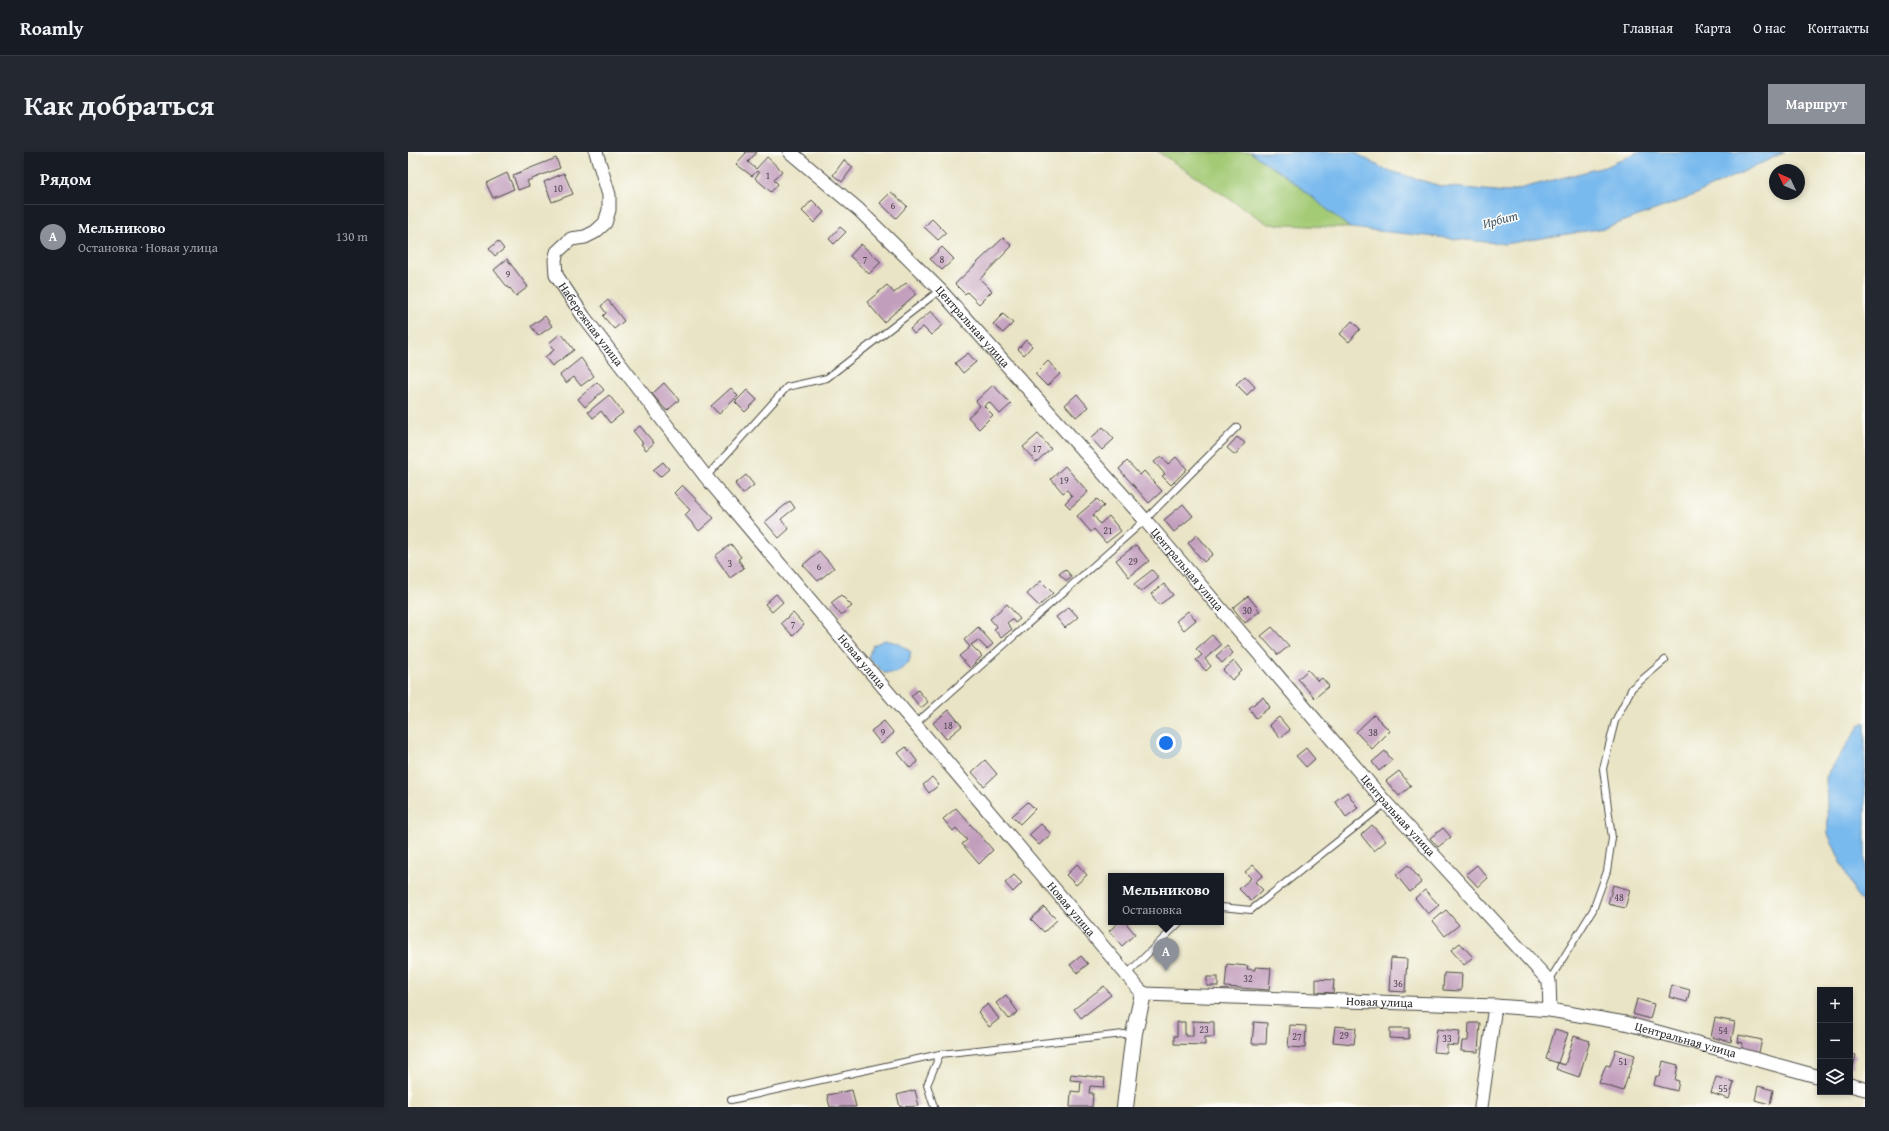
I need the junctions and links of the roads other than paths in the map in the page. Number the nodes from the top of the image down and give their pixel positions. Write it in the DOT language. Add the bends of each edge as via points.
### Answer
graph roads {
  1 [pos="596,152"];
  2 [pos="790,152"];
  3 [pos="940,290"];
  4 [pos="1237,427"];
  5 [pos="706,477"];
  6 [pos="1145,520"];
  7 [pos="1665,660"];
  8 [pos="915,724"];
  9 [pos="1386,803"];
  10 [pos="1224,907"];
  11 [pos="1177,925"];
  12 [pos="1126,975"];
  13 [pos="1549,981"];
  14 [pos="1143,994"];
  15 [pos="1495,1006"];
  16 [pos="1550,1010"];
  17 [pos="1134,1033"];
  18 [pos="940,1054"];
  19 [pos="1817,1076"];
  20 [pos="1853,1086"];
  21 [pos="1865,1089"];
  22 [pos="731,1100"];
  23 [pos="934,1107"];
  24 [pos="1125,1107"];
  25 [pos="1481,1107"];
  1 -- 5 [label="street, Набережная улица" via="609,195 609,210 605,223 595,232 571,240 557,252 556,275 584,317"];
  2 -- 3 [label="street, Центральная улица" via="859,210"];
  3 -- 5 [label="lane" via="827,378 787,387"];
  3 -- 6 [label="street, Центральная улица"];
  4 -- 6 [label="lane"];
  5 -- 8 [label="street, Новая улица"];
  6 -- 8 [label="lane"];
  6 -- 9 [label="street, Центральная улица"];
  7 -- 13 [label="lane" via="1632,688 1615,721 1603,769 1612,838 1606,871 1593,910"];
  8 -- 12 [label="street, Новая улица"];
  9 -- 10 [label="lane" via="1251,910"];
  9 -- 13 [label="street, Центральная улица"];
  11 -- 12 [label="lane"];
  12 -- 14 [label="street, Новая улица"];
  13 -- 16 [label="street"];
  14 -- 15 [label="street, Новая улица"];
  14 -- 17 [label="street"];
  15 -- 16 [label="street, Центральная улица"];
  15 -- 25 [label="street"];
  16 -- 19 [label="street, Центральная улица" via="1625,1023"];
  17 -- 18 [label="lane"];
  17 -- 24 [label="street"];
  18 -- 22 [label="lane"];
  18 -- 23 [label="lane" via="927,1085"];
  20 -- 21 [label="street"];
}
